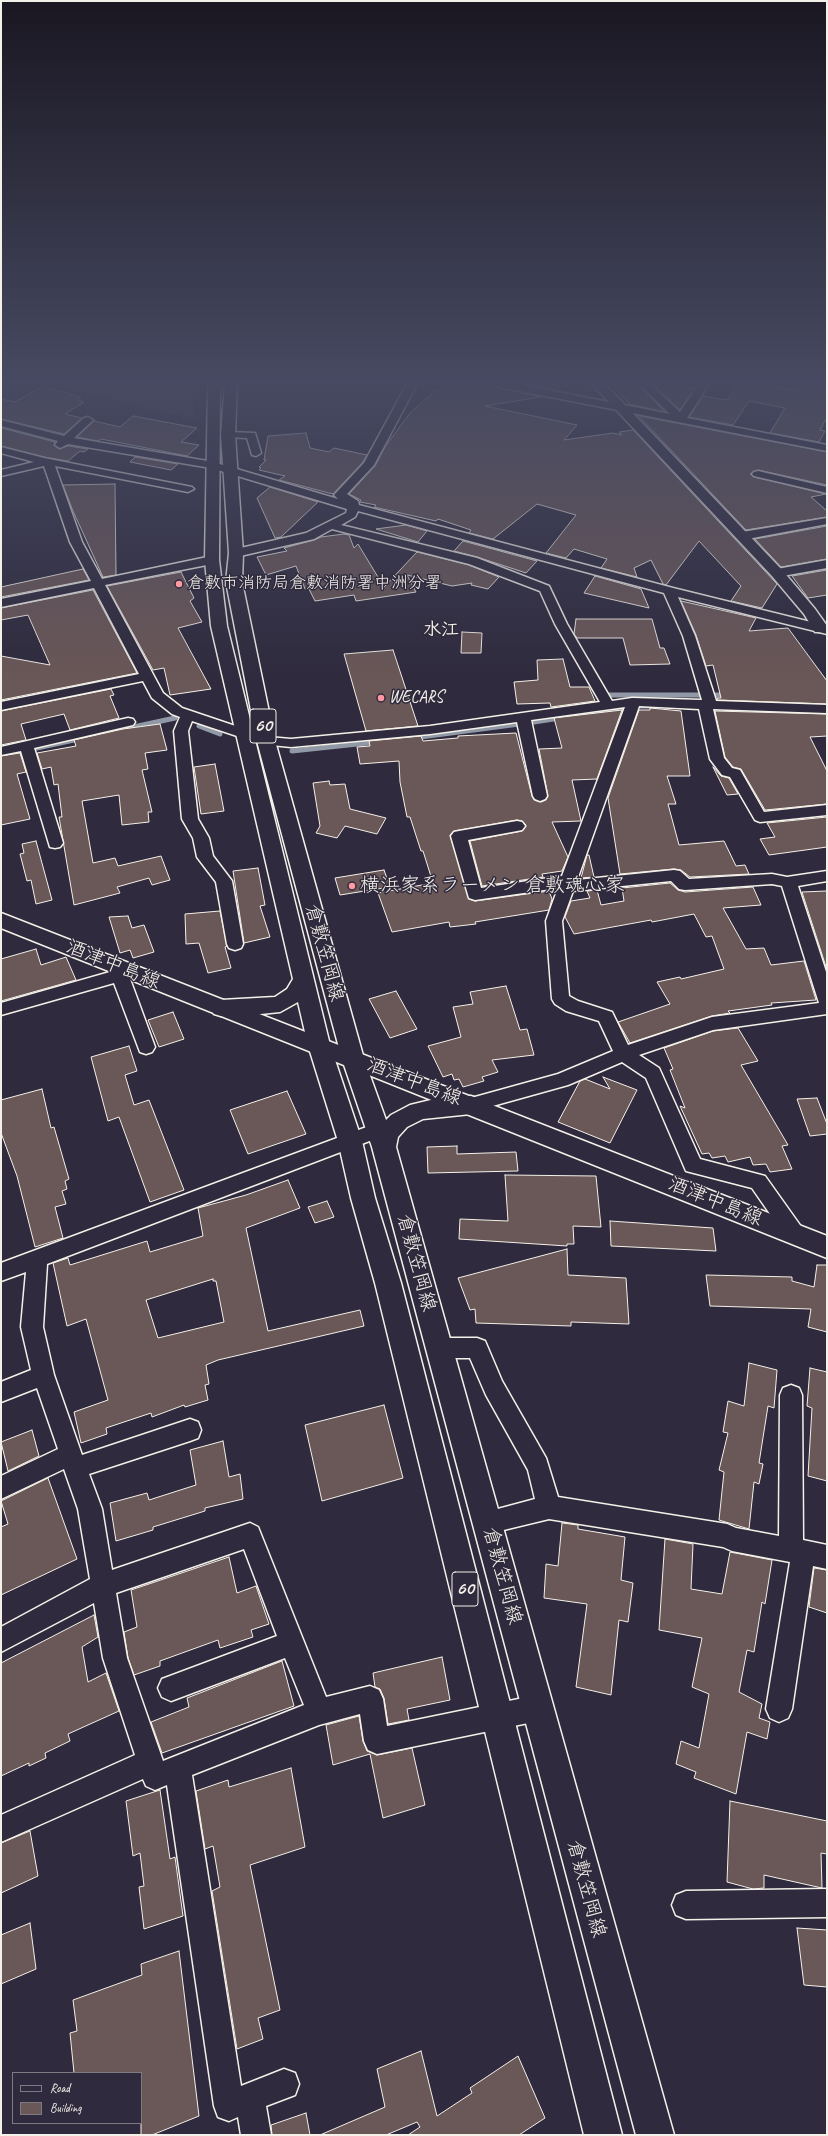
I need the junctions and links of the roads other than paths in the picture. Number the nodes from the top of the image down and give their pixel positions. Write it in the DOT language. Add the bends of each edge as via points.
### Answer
graph roads {
  1 [pos="54,484"];
  2 [pos="160,484"];
  3 [pos="213,484"];
  4 [pos="231,484"];
  5 [pos="276,484"];
  6 [pos="351,484"];
  7 [pos="693,484"];
  8 [pos="800,484"];
  9 [pos="188,489"];
  10 [pos="827,490"];
  11 [pos="354,507"];
  12 [pos="827,521"];
  13 [pos="333,526"];
  14 [pos="742,536"];
  15 [pos="236,553"];
  16 [pos="212,560"];
  17 [pos="827,564"];
  18 [pos="777,573"];
  19 [pos="99,583"];
  20 [pos="669,591"];
  21 [pos="1,603"];
  22 [pos="825,632"];
  23 [pos="148,676"];
  24 [pos="632,702"];
  25 [pos="707,703"];
  26 [pos="608,705"];
  27 [pos="1,706"];
  28 [pos="827,709"];
  29 [pos="188,715"];
  30 [pos="523,717"];
  31 [pos="128,722"];
  32 [pos="244,733"];
  33 [pos="266,741"];
  34 [pos="26,745"];
  35 [pos="1,751"];
  36 [pos="540,796"];
  37 [pos="827,810"];
  38 [pos="517,826"];
  39 [pos="56,843"];
  40 [pos="827,876"];
  41 [pos="787,882"];
  42 [pos="568,884"];
  43 [pos="1,920"];
  44 [pos="235,944"];
  45 [pos="126,973"];
  46 [pos="303,979"];
  47 [pos="827,1002"];
  48 [pos="221,1008"];
  49 [pos="827,1008"];
  50 [pos="1,1009"];
  51 [pos="318,1045"];
  52 [pos="146,1047"];
  53 [pos="623,1054"];
  54 [pos="354,1059"];
  55 [pos="472,1105"];
  56 [pos="385,1135"];
  57 [pos="350,1141"];
  58 [pos="796,1234"];
  59 [pos="827,1247"];
  60 [pos="37,1259"];
  61 [pos="1,1272"];
  62 [pos="440,1348"];
  63 [pos="43,1375"];
  64 [pos="1,1392"];
  65 [pos="791,1395"];
  66 [pos="190,1430"];
  67 [pos="73,1461"];
  68 [pos="1,1488"];
  69 [pos="548,1507"];
  70 [pos="487,1522"];
  71 [pos="797,1551"];
  72 [pos="827,1557"];
  73 [pos="103,1585"];
  74 [pos="1,1640"];
  75 [pos="292,1643"];
  76 [pos="171,1688"];
  77 [pos="538,1708"];
  78 [pos="779,1709"];
  79 [pos="319,1712"];
  80 [pos="497,1716"];
  81 [pos="150,1762"];
  82 [pos="178,1768"];
  83 [pos="1,1828"];
  84 [pos="827,1903"];
  85 [pos="686,1906"];
  86 [pos="284,2084"];
  87 [pos="250,2097"];
  88 [pos="256,2135"];
  89 [pos="603,2135"];
  90 [pos="655,2135"];
  1 -- 19 [label="street" via="74,536"];
  2 -- 9 [label="street"];
  3 -- 16 [label="main road, 倉敷笠岡線 / 60"];
  4 -- 15 [label="main road, 倉敷笠岡線 / 60"];
  5 -- 11 [label="street"];
  6 -- 11 [label="street" via="340,495 354,503"];
  7 -- 14 [label="main road"];
  8 -- 10 [label="street"];
  11 -- 13 [label="street" via="350,515"];
  11 -- 20 [label="street"];
  12 -- 14 [label="street"];
  13 -- 15 [label="street" via="297,540"];
  13 -- 26 [label="street" via="473,561 545,589 561,624"];
  14 -- 18 [label="main road"];
  15 -- 33 [label="main road, 倉敷笠岡線 / 60" via="234,582"];
  16 -- 19 [label="street"];
  16 -- 32 [label="main road, 倉敷笠岡線 / 60" via="219,626"];
  17 -- 18 [label="street"];
  18 -- 22 [label="main road"];
  19 -- 21 [label="street"];
  19 -- 23 [label="street"];
  20 -- 22 [label="street"];
  20 -- 25 [label="street" via="689,636"];
  23 -- 27 [label="street"];
  23 -- 29 [label="street" via="161,698"];
  24 -- 25 [label="street"];
  24 -- 26 [label="street"];
  24 -- 42 [label="street" via="632,709"];
  25 -- 28 [label="street"];
  25 -- 37 [label="street" via="717,759 727,772 735,773 760,817"];
  26 -- 30 [label="street"];
  29 -- 32 [label="street"];
  29 -- 44 [label="street" via="181,731 190,819 202,838 205,857 224,881"];
  30 -- 33 [label="street" via="430,730 299,743"];
  30 -- 36 [label="street"];
  31 -- 34 [label="street"];
  32 -- 33 [label="street"];
  32 -- 46 [label="main road, 倉敷笠岡線 / 60"];
  33 -- 54 [label="main road, 倉敷笠岡線 / 60"];
  34 -- 35 [label="street"];
  34 -- 39 [label="street"];
  38 -- 42 [label="street" via="459,836 475,894"];
  40 -- 41 [label="street"];
  41 -- 42 [label="street" via="772,879 685,885 674,875"];
  41 -- 47 [label="street"];
  42 -- 53 [label="street" via="554,921 561,999 572,1006 606,1017"];
  43 -- 45 [label="main road, 酒津中島線"];
  45 -- 48 [label="main road, 酒津中島線"];
  45 -- 50 [label="street"];
  45 -- 52 [label="street"];
  46 -- 48 [label="main road" via="294,994 280,1004"];
  46 -- 51 [label="main road, 倉敷笠岡線 / 60"];
  48 -- 51 [label="main road, 酒津中島線"];
  49 -- 53 [label="street" via="712,1024"];
  51 -- 54 [label="main road, 酒津中島線"];
  51 -- 57 [label="main road, 倉敷笠岡線 / 60"];
  53 -- 55 [label="street" via="562,1080"];
  53 -- 58 [label="street" via="653,1073 693,1164 758,1182"];
  54 -- 55 [label="main road, 酒津中島線"];
  54 -- 56 [label="main road, 倉敷笠岡線 / 60"];
  55 -- 56 [label="main road" via="418,1111 399,1121"];
  55 -- 58 [label="main road, 酒津中島線"];
  56 -- 57 [label="street"];
  56 -- 62 [label="main road, 倉敷笠岡線 / 60"];
  57 -- 60 [label="street"];
  57 -- 80 [label="main road, 倉敷笠岡線 / 60"];
  58 -- 59 [label="main road, 酒津中島線"];
  60 -- 61 [label="street"];
  60 -- 63 [label="street" via="32,1327"];
  62 -- 69 [label="street" via="477,1348 494,1388 538,1466"];
  62 -- 70 [label="main road, 倉敷笠岡線 / 60"];
  63 -- 64 [label="street"];
  63 -- 67 [label="street"];
  65 -- 71 [label="street"];
  66 -- 67 [label="street"];
  67 -- 68 [label="street"];
  67 -- 73 [label="street" via="90,1509"];
  69 -- 70 [label="street"];
  69 -- 71 [label="street" via="727,1536"];
  70 -- 77 [label="main road, 倉敷笠岡線 / 60"];
  71 -- 72 [label="street"];
  71 -- 78 [label="street"];
  73 -- 74 [label="street"];
  73 -- 75 [label="street" via="250,1535"];
  73 -- 81 [label="street" via="115,1658"];
  75 -- 76 [label="street"];
  75 -- 79 [label="street"];
  77 -- 80 [label="street"];
  77 -- 90 [label="main road, 倉敷笠岡線 / 60"];
  79 -- 80 [label="street" via="370,1699 377,1741"];
  79 -- 82 [label="street"];
  80 -- 89 [label="main road, 倉敷笠岡線 / 60"];
  81 -- 82 [label="street" via="155,1777"];
  81 -- 83 [label="street"];
  82 -- 87 [label="street" via="229,2106"];
  84 -- 85 [label="street"];
  86 -- 87 [label="street"];
  87 -- 88 [label="street"];
}
